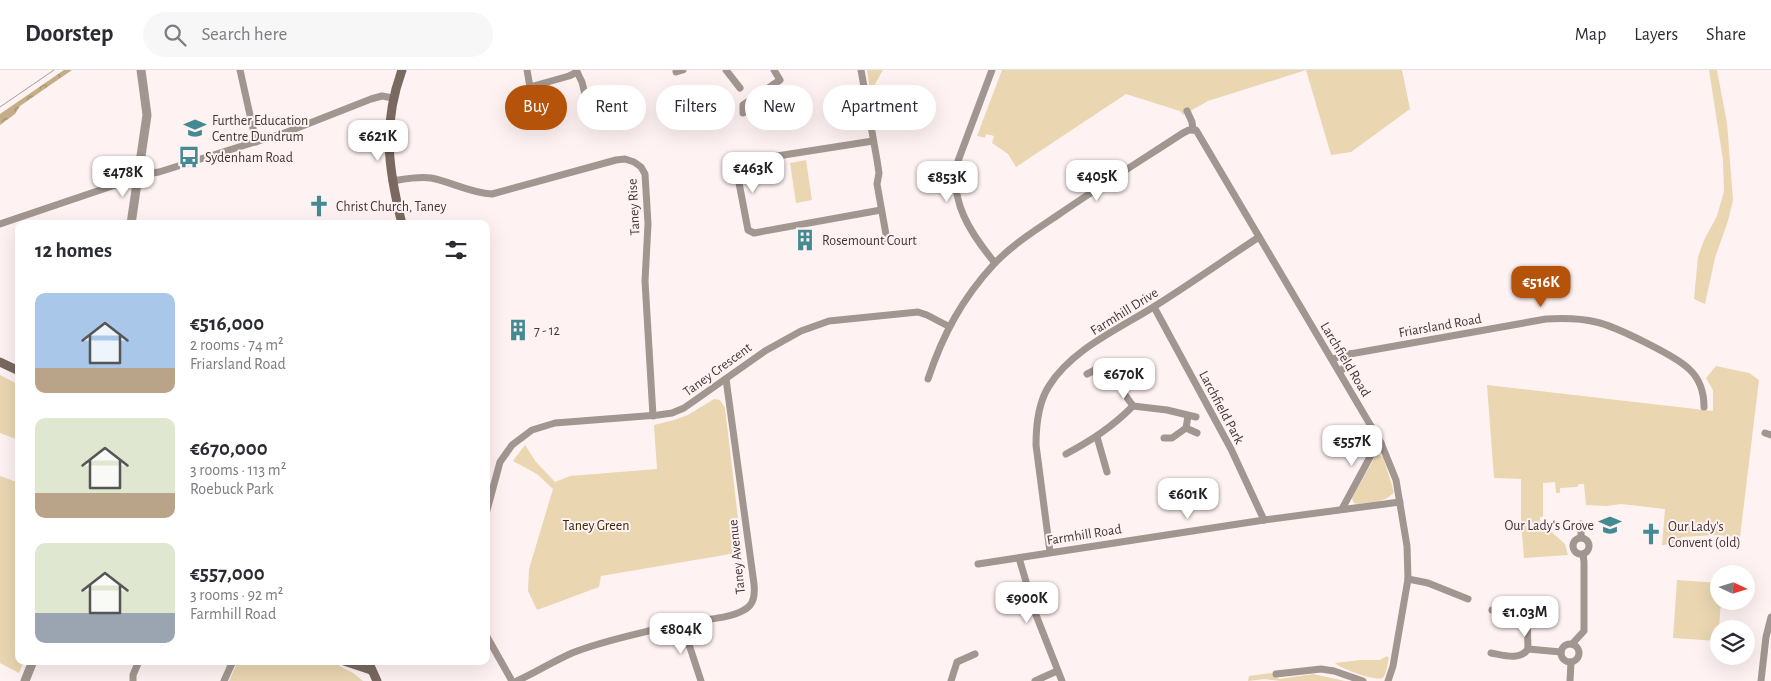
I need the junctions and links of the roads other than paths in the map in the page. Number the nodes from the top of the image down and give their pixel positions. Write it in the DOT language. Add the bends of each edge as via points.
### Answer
graph roads {
  1 [pos="142,70"];
  2 [pos="240,70"];
  3 [pos="402,70"];
  4 [pos="526,70"];
  5 [pos="726,70"];
  6 [pos="774,70"];
  7 [pos="861,70"];
  8 [pos="992,70"];
  9 [pos="577,71"];
  10 [pos="530,85"];
  11 [pos="537,85"];
  12 [pos="583,85"];
  13 [pos="740,88"];
  14 [pos="394,98"];
  15 [pos="1186,111"];
  16 [pos="743,113"];
  17 [pos="1195,130"];
  18 [pos="873,141"];
  19 [pos="256,142"];
  20 [pos="139,175"];
  21 [pos="392,181"];
  22 [pos="881,210"];
  23 [pos="132,220"];
  24 [pos="401,220"];
  25 [pos="0,224"];
  26 [pos="1260,237"];
  27 [pos="887,240"];
  28 [pos="996,263"];
  29 [pos="1154,307"];
  30 [pos="948,326"];
  31 [pos="1350,354"];
  32 [pos="1332,359"];
  33 [pos="0,362"];
  34 [pos="15,369"];
  35 [pos="1339,371"];
  36 [pos="1086,374"];
  37 [pos="726,379"];
  38 [pos="928,379"];
  39 [pos="1133,406"];
  40 [pos="1704,407"];
  41 [pos="653,416"];
  42 [pos="1188,416"];
  43 [pos="1196,417"];
  44 [pos="1186,428"];
  45 [pos="1197,433"];
  46 [pos="1097,437"];
  47 [pos="1164,438"];
  48 [pos="1381,443"];
  49 [pos="1066,454"];
  50 [pos="1107,472"];
  51 [pos="490,499"];
  52 [pos="1400,502"];
  53 [pos="1342,509"];
  54 [pos="1264,520"];
  55 [pos="1581,524"];
  56 [pos="1581,538"];
  57 [pos="1050,552"];
  58 [pos="1583,554"];
  59 [pos="1019,558"];
  60 [pos="978,564"];
  61 [pos="1408,579"];
  62 [pos="1468,599"];
  63 [pos="1492,610"];
  64 [pos="1527,617"];
  65 [pos="1771,617"];
  66 [pos="1537,619"];
  67 [pos="682,623"];
  68 [pos="490,642"];
  69 [pos="1572,644"];
  70 [pos="1528,649"];
  71 [pos="1561,652"];
  72 [pos="974,654"];
  73 [pos="1490,654"];
  74 [pos="1571,662"];
  75 [pos="31,665"];
  76 [pos="137,665"];
  77 [pos="230,665"];
  78 [pos="370,666"];
  79 [pos="1058,672"];
  80 [pos="1276,674"];
  81 [pos="25,681"];
  82 [pos="133,681"];
  83 [pos="224,681"];
  84 [pos="377,681"];
  85 [pos="512,681"];
  86 [pos="518,681"];
  87 [pos="701,681"];
  88 [pos="951,681"];
  89 [pos="1035,681"];
  90 [pos="1062,681"];
  91 [pos="1362,681"];
  92 [pos="1388,681"];
  93 [pos="1570,681"];
  94 [pos="1761,681"];
  1 -- 20 [label="street" via="147,116"];
  2 -- 19 [label="street"];
  3 -- 14 [label="main road"];
  4 -- 10 [label="street"];
  5 -- 13 [label="street"];
  6 -- 16 [label="street" via="780,80 743,105"];
  7 -- 18 [label="street"];
  8 -- 28 [label="street" via="955,174 959,205 975,237"];
  9 -- 11 [label="street"];
  9 -- 12 [label="street"];
  14 -- 19 [label="street" via="382,96 371,99"];
  14 -- 21 [label="main road" via="389,144"];
  15 -- 17 [label="street, Larchfield Road"];
  17 -- 26 [label="street, Larchfield Road"];
  17 -- 28 [label="street" via="1183,133 1074,204"];
  18 -- 22 [label="street"];
  18 -- 22 [label="street" via="740,162 736,167 748,230 754,232"];
  19 -- 20 [label="street" via="159,172"];
  20 -- 23 [label="street"];
  20 -- 25 [label="street"];
  21 -- 24 [label="main road"];
  21 -- 41 [label="street, Taney Rise" via="432,178 492,194 616,160 625,159 641,167 645,174 648,224 645,281"];
  22 -- 27 [label="street"];
  26 -- 29 [label="street, Farmhill Drive"];
  26 -- 32 [label="street, Larchfield Road"];
  28 -- 30 [label="street"];
  29 -- 54 [label="street, Larchfield Park" via="1231,449"];
  29 -- 57 [label="street, Farmhill Drive" via="1090,346 1066,365 1043,396 1036,427 1036,445"];
  30 -- 37 [label="street, Taney Crescent" via="918,312 829,321 765,350"];
  30 -- 38 [label="street"];
  31 -- 32 [label="street, Friarsland Road"];
  31 -- 35 [label="street"];
  31 -- 40 [label="street, Friarsland Road" via="1546,318 1575,318 1598,322 1633,337 1689,368 1702,387"];
  32 -- 35 [label="street, Larchfield Road"];
  33 -- 34 [label="main road"];
  35 -- 48 [label="street, Larchfield Road"];
  36 -- 39 [label="street" via="1104,366 1115,373 1118,385"];
  37 -- 41 [label="street, Taney Crescent" via="684,408"];
  37 -- 67 [label="street, Taney Avenue" via="755,595 745,610 735,614"];
  39 -- 42 [label="street"];
  39 -- 46 [label="street"];
  41 -- 51 [label="street, Taney Crescent" via="555,423 532,430 512,445 500,462"];
  42 -- 43 [label="street"];
  42 -- 44 [label="street"];
  44 -- 45 [label="street"];
  44 -- 47 [label="street" via="1172,438"];
  46 -- 49 [label="street"];
  46 -- 50 [label="street"];
  48 -- 52 [label="street, Larchfield Road" via="1396,480"];
  48 -- 53 [label="street" via="1376,446"];
  52 -- 53 [label="street, Farmhill Road"];
  52 -- 61 [label="street, Larchfield Road"];
  53 -- 54 [label="street, Farmhill Road"];
  54 -- 57 [label="street, Farmhill Road"];
  55 -- 56 [label="street"];
  56 -- 58 [label="street" via="1589,547"];
  56 -- 58 [label="street" via="1574,542 1573,548"];
  57 -- 59 [label="street, Farmhill Road"];
  58 -- 69 [label="street" via="1584,630"];
  59 -- 60 [label="street, Farmhill Road"];
  59 -- 79 [label="street"];
  61 -- 62 [label="street" via="1428,583"];
  61 -- 92 [label="street, Larchfield Road"];
  63 -- 64 [label="street"];
  64 -- 66 [label="street"];
  64 -- 70 [label="street"];
  65 -- 94 [label="street"];
  67 -- 86 [label="street, Taney Avenue" via="573,653"];
  67 -- 87 [label="street"];
  68 -- 85 [label="street"];
  69 -- 71 [label="street" via="1563,646"];
  69 -- 74 [label="street" via="1577,647 1579,655"];
  70 -- 71 [label="street"];
  70 -- 73 [label="street" via="1518,656"];
  71 -- 74 [label="street" via="1563,660"];
  72 -- 88 [label="street" via="957,662"];
  74 -- 93 [label="street"];
  75 -- 81 [label="street"];
  76 -- 82 [label="street"];
  77 -- 83 [label="street"];
  78 -- 84 [label="main road"];
  79 -- 89 [label="street"];
  79 -- 90 [label="street"];
  80 -- 91 [label="street" via="1321,669"];
}
